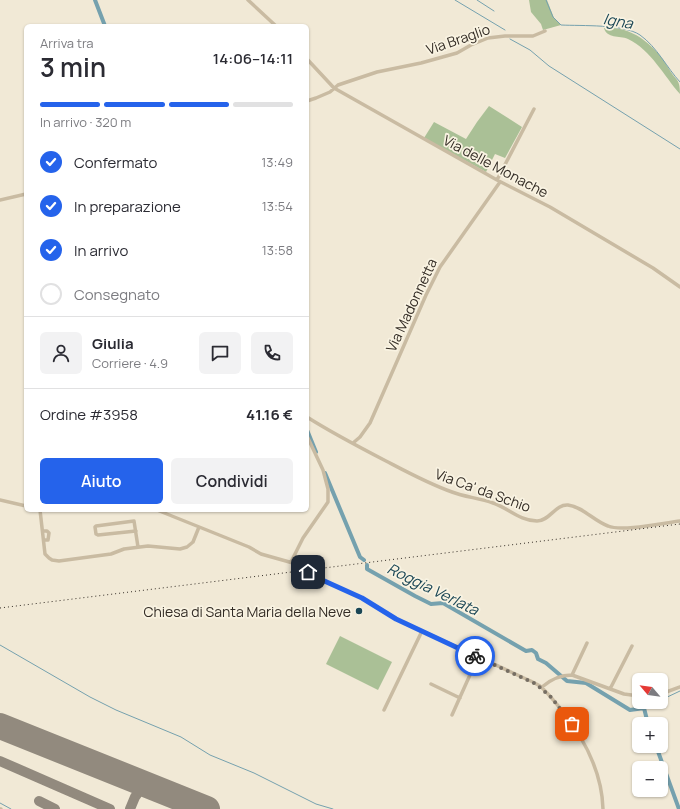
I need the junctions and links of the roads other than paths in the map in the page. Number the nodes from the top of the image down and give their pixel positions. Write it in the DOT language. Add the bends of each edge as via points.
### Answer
graph roads {
  1 [pos="248,0"];
  2 [pos="274,24"];
  3 [pos="545,31"];
  4 [pos="309,61"];
  5 [pos="334,88"];
  6 [pos="309,100"];
  7 [pos="534,109"];
  8 [pos="499,181"];
  9 [pos="24,194"];
  10 [pos="0,200"];
  11 [pos="680,287"];
  12 [pos="309,418"];
  13 [pos="309,440"];
  14 [pos="353,443"];
  15 [pos="0,500"];
  16 [pos="24,506"];
  17 [pos="40,512"];
  18 [pos="162,512"];
  19 [pos="680,520"];
  20 [pos="199,527"];
  21 [pos="136,530"];
  22 [pos="138,547"];
  23 [pos="290,562"];
  24 [pos="303,567"];
  25 [pos="308,572"];
  26 [pos="422,631"];
  27 [pos="587,643"];
  28 [pos="632,646"];
  29 [pos="478,657"];
  30 [pos="572,675"];
  31 [pos="431,684"];
  32 [pos="680,687"];
  33 [pos="542,688"];
  34 [pos="610,689"];
  35 [pos="668,691"];
  36 [pos="632,696"];
  37 [pos="460,698"];
  38 [pos="384,710"];
  39 [pos="452,715"];
  40 [pos="603,809"];
  1 -- 2 [label="street"];
  3 -- 5 [label="street, Via Braglio" via="533,36 488,38 458,53 377,72"];
  4 -- 5 [label="street, Via delle Monache"];
  5 -- 6 [label="street, Via Braglio"];
  5 -- 8 [label="street, Via delle Monache"];
  7 -- 8 [label="street"];
  8 -- 11 [label="street, Via delle Monache" via="568,218 653,268"];
  8 -- 14 [label="street, Via Madonnetta" via="440,267 370,423 360,438"];
  9 -- 10 [label="street"];
  12 -- 14 [label="street, Via Ca' da Schio"];
  13 -- 23 [label="street" via="323,470 328,489 328,502"];
  14 -- 19 [label="street, Via Ca' da Schio" via="451,492 495,503 528,520 545,519 559,506 567,505 576,507 614,528"];
  15 -- 16 [label="street"];
  17 -- 22 [label="street" via="45,554 48,558 55,560 111,554"];
  18 -- 20 [label="street"];
  20 -- 22 [label="street" via="187,547"];
  20 -- 23 [label="street" via="261,554"];
  21 -- 21 [label="street" via="134,521 95,527 98,535"];
  21 -- 22 [label="street"];
  23 -- 24 [label="street"];
  25 -- 26 [label="street"];
  26 -- 29 [label="street"];
  26 -- 38 [label="street"];
  27 -- 30 [label="street"];
  28 -- 34 [label="street"];
  29 -- 33 [label="street"];
  29 -- 37 [label="street"];
  30 -- 33 [label="street" via="562,676 546,683"];
  30 -- 34 [label="street"];
  31 -- 37 [label="street"];
  32 -- 35 [label="street"];
  33 -- 40 [label="street" via="572,724 586,746 598,780"];
  34 -- 36 [label="street"];
  37 -- 39 [label="street"];
}
